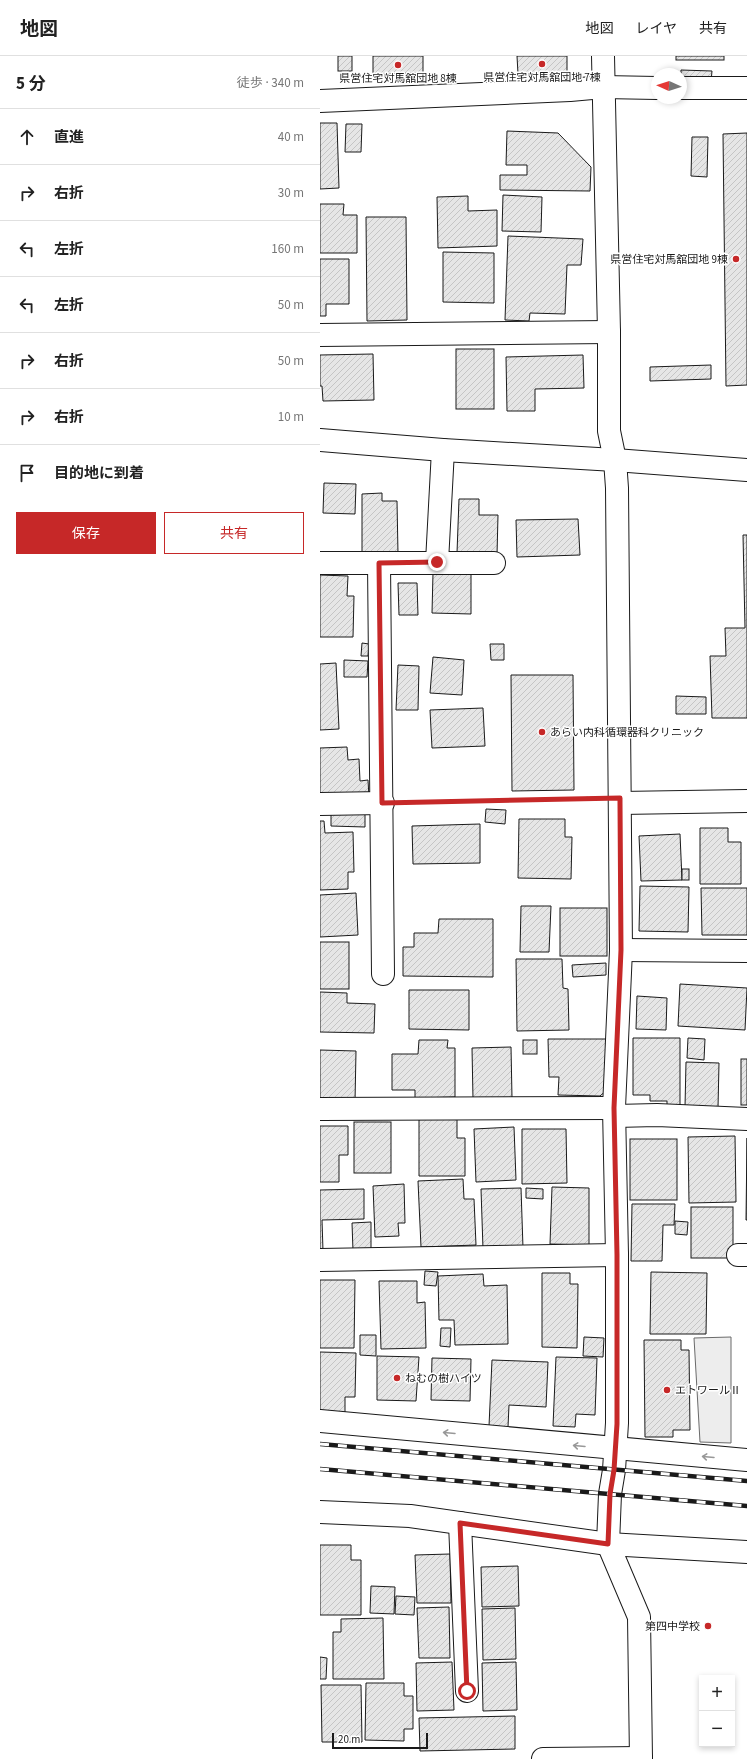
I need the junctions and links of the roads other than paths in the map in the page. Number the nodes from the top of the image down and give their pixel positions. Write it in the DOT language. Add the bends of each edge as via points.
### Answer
graph roads {
  1 [pos="603,56"];
  2 [pos="603,88"];
  3 [pos="651,88"];
  4 [pos="687,88"];
  5 [pos="747,88"];
  6 [pos="320,101"];
  7 [pos="609,332"];
  8 [pos="320,335"];
  9 [pos="320,440"];
  10 [pos="443,450"];
  11 [pos="615,460"];
  12 [pos="747,470"];
  13 [pos="437,562"];
  14 [pos="320,563"];
  15 [pos="379,563"];
  16 [pos="494,563"];
  17 [pos="620,800"];
  18 [pos="747,801"];
  19 [pos="382,803"];
  20 [pos="320,804"];
  21 [pos="621,950"];
  22 [pos="747,951"];
  23 [pos="383,974"];
  24 [pos="320,1109"];
  25 [pos="615,1112"];
  26 [pos="747,1119"];
  27 [pos="617,1255"];
  28 [pos="320,1260"];
  29 [pos="320,1421"];
  30 [pos="616,1449"];
  31 [pos="747,1460"];
  32 [pos="320,1512"];
  33 [pos="460,1523"];
  34 [pos="608,1544"];
  35 [pos="747,1552"];
  36 [pos="467,1691"];
  37 [pos="543,1759"];
  38 [pos="641,1759"];
  1 -- 2 [label="street"];
  2 -- 3 [label="street"];
  2 -- 6 [label="street"];
  2 -- 7 [label="street"];
  4 -- 5 [label="street"];
  7 -- 8 [label="street"];
  7 -- 11 [label="street" via="609,431"];
  9 -- 10 [label="street"];
  10 -- 11 [label="street"];
  10 -- 13 [label="street"];
  11 -- 12 [label="street"];
  11 -- 17 [label="street"];
  13 -- 15 [label="street"];
  13 -- 16 [label="street"];
  14 -- 15 [label="street"];
  15 -- 19 [label="street"];
  17 -- 18 [label="street"];
  17 -- 21 [label="street"];
  19 -- 20 [label="street"];
  19 -- 23 [label="street"];
  21 -- 22 [label="street"];
  21 -- 25 [label="street"];
  24 -- 25 [label="street"];
  25 -- 26 [label="street"];
  25 -- 27 [label="street"];
  27 -- 28 [label="street"];
  27 -- 30 [label="street"];
  30 -- 29 [label="street, one-way"];
  31 -- 30 [label="street, one-way"];
  30 -- 34 [label="street" via="610,1494"];
  32 -- 33 [label="street" via="410,1516"];
  33 -- 34 [label="street"];
  33 -- 36 [label="street"];
  34 -- 35 [label="street"];
  34 -- 38 [label="street" via="639,1617"];
  37 -- 38 [label="street"];
}
